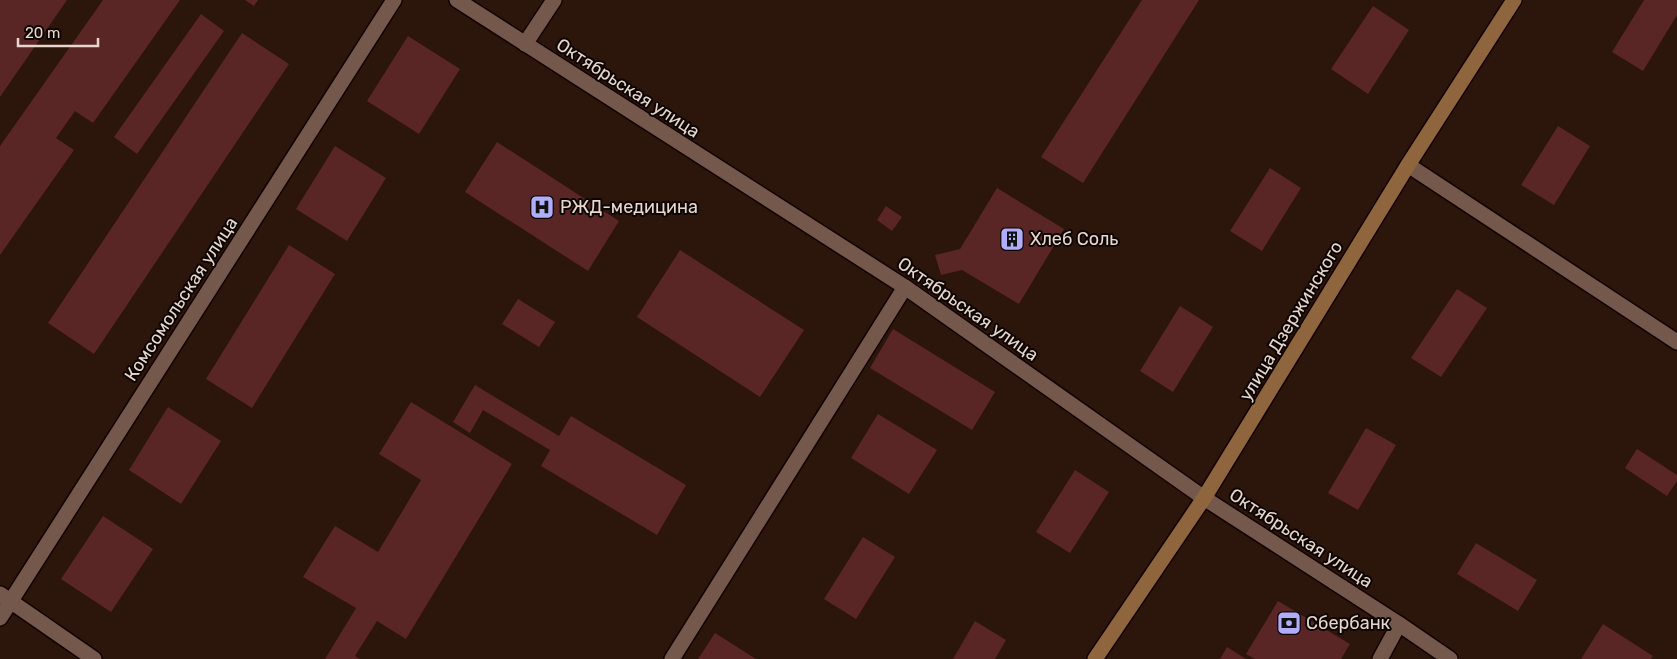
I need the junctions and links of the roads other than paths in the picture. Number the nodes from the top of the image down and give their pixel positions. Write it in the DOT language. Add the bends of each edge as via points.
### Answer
graph roads {
  1 [pos="394,0"];
  2 [pos="457,0"];
  3 [pos="554,0"];
  4 [pos="1514,0"];
  5 [pos="525,44"];
  6 [pos="1408,165"];
  7 [pos="905,287"];
  8 [pos="1677,342"];
  9 [pos="1204,498"];
  10 [pos="5,598"];
  11 [pos="0,618"];
  12 [pos="1399,624"];
  13 [pos="94,659"];
  14 [pos="672,659"];
  15 [pos="1096,659"];
  16 [pos="1380,659"];
  17 [pos="1450,659"];
  1 -- 10 [label="street, Комсомольская улица"];
  2 -- 5 [label="street, Октябрьская улица"];
  3 -- 5 [label="street"];
  4 -- 6 [label="street, улица Дзержинского"];
  5 -- 7 [label="street, Октябрьская улица"];
  6 -- 8 [label="street"];
  6 -- 9 [label="street, улица Дзержинского"];
  7 -- 9 [label="street, Октябрьская улица"];
  7 -- 14 [label="street"];
  9 -- 12 [label="street, Октябрьская улица"];
  9 -- 15 [label="street, улица Дзержинского"];
  10 -- 11 [label="street, Комсомольская улица"];
  10 -- 13 [label="street"];
  12 -- 16 [label="street"];
  12 -- 17 [label="street, Октябрьская улица"];
}
